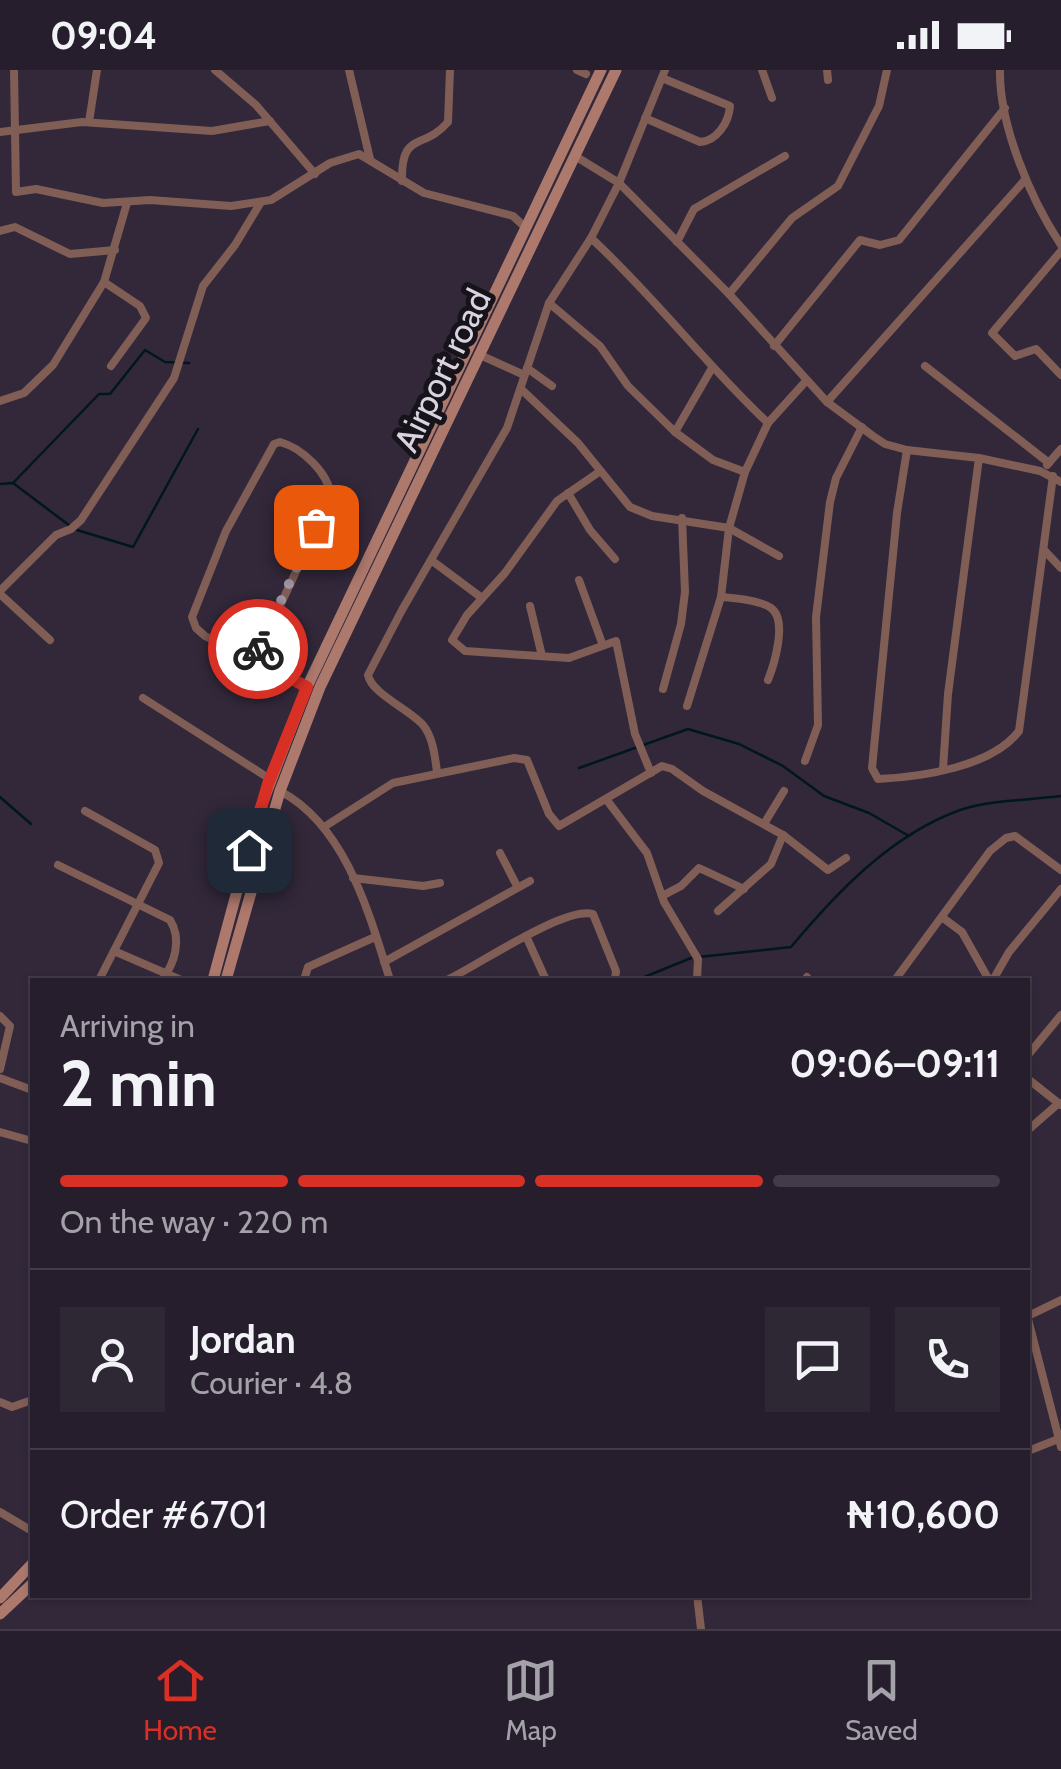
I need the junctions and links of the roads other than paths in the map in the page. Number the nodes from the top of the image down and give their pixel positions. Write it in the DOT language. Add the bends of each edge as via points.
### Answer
graph roads {
  1 [pos="14,70"];
  2 [pos="97,70"];
  3 [pos="215,70"];
  4 [pos="350,70"];
  5 [pos="450,70"];
  6 [pos="602,70"];
  7 [pos="616,70"];
  8 [pos="762,70"];
  9 [pos="887,70"];
  10 [pos="1000,70"];
  11 [pos="664,74"];
  12 [pos="772,98"];
  13 [pos="1005,108"];
  14 [pos="645,118"];
  15 [pos="270,121"];
  16 [pos="89,122"];
  17 [pos="16,130"];
  18 [pos="0,132"];
  19 [pos="575,156"];
  20 [pos="785,156"];
  21 [pos="370,159"];
  22 [pos="315,174"];
  23 [pos="1024,181"];
  24 [pos="402,182"];
  25 [pos="619,182"];
  26 [pos="261,202"];
  27 [pos="127,203"];
  28 [pos="526,228"];
  29 [pos="0,232"];
  30 [pos="591,238"];
  31 [pos="676,242"];
  32 [pos="1061,248"];
  33 [pos="114,250"];
  34 [pos="104,282"];
  35 [pos="728,294"];
  36 [pos="550,303"];
  37 [pos="774,346"];
  38 [pos="480,355"];
  39 [pos="111,366"];
  40 [pos="925,366"];
  41 [pos="712,368"];
  42 [pos="525,372"];
  43 [pos="1061,375"];
  44 [pos="806,381"];
  45 [pos="552,386"];
  46 [pos="0,388"];
  47 [pos="521,389"];
  48 [pos="3,399"];
  49 [pos="826,402"];
  50 [pos="768,423"];
  51 [pos="862,427"];
  52 [pos="676,432"];
  53 [pos="907,450"];
  54 [pos="1061,450"];
  55 [pos="979,458"];
  56 [pos="1049,463"];
  57 [pos="1040,471"];
  58 [pos="599,472"];
  59 [pos="745,472"];
  60 [pos="1057,479"];
  61 [pos="568,492"];
  62 [pos="405,495"];
  63 [pos="682,518"];
  64 [pos="729,528"];
  65 [pos="1044,550"];
  66 [pos="780,556"];
  67 [pos="614,559"];
  68 [pos="431,560"];
  69 [pos="1061,568"];
  70 [pos="579,580"];
  71 [pos="0,593"];
  72 [pos="721,597"];
  73 [pos="482,598"];
  74 [pos="530,606"];
  75 [pos="50,640"];
  76 [pos="602,644"];
  77 [pos="542,656"];
  78 [pos="254,659"];
  79 [pos="768,680"];
  80 [pos="307,687"];
  81 [pos="663,689"];
  82 [pos="143,698"];
  83 [pos="688,706"];
  84 [pos="805,761"];
  85 [pos="943,768"];
  86 [pos="437,772"];
  87 [pos="651,772"];
  88 [pos="270,779"];
  89 [pos="280,791"];
  90 [pos="784,791"];
  91 [pos="606,799"];
  92 [pos="85,811"];
  93 [pos="764,824"];
  94 [pos="324,827"];
  95 [pos="784,836"];
  96 [pos="500,853"];
  97 [pos="846,858"];
  98 [pos="58,864"];
  99 [pos="1061,870"];
  100 [pos="353,878"];
  101 [pos="530,881"];
  102 [pos="440,883"];
  103 [pos="517,886"];
  104 [pos="744,888"];
  105 [pos="1057,892"];
  106 [pos="662,896"];
  107 [pos="1061,903"];
  108 [pos="137,904"];
  109 [pos="718,910"];
  110 [pos="943,918"];
  111 [pos="238,919"];
  112 [pos="526,936"];
  113 [pos="375,937"];
  114 [pos="114,951"];
  115 [pos="384,962"];
  116 [pos="468,976"];
  117 [pos="100,978"];
  118 [pos="164,978"];
  119 [pos="215,978"];
  120 [pos="226,978"];
  121 [pos="305,978"];
  122 [pos="389,978"];
  123 [pos="545,978"];
  124 [pos="615,978"];
  125 [pos="697,978"];
  126 [pos="897,978"];
  127 [pos="990,978"];
  128 [pos="992,978"];
  129 [pos="1061,1015"];
  130 [pos="0,1016"];
  131 [pos="1030,1053"];
  132 [pos="0,1069"];
  133 [pos="0,1078"];
  134 [pos="1030,1082"];
  135 [pos="30,1089"];
  136 [pos="1060,1104"];
  137 [pos="1030,1128"];
  138 [pos="0,1136"];
  139 [pos="30,1140"];
  140 [pos="1061,1300"];
  141 [pos="1030,1317"];
  142 [pos="1030,1326"];
  143 [pos="30,1401"];
  144 [pos="0,1402"];
  145 [pos="1060,1442"];
  146 [pos="1030,1450"];
  147 [pos="0,1512"];
  148 [pos="30,1530"];
  149 [pos="30,1566"];
  150 [pos="30,1586"];
  151 [pos="0,1598"];
  152 [pos="696,1598"];
  153 [pos="0,1614"];
  154 [pos="701,1629"];
  1 -- 17 [label="street"];
  2 -- 16 [label="street"];
  3 -- 15 [label="street"];
  4 -- 21 [label="street"];
  5 -- 24 [label="street" via="448,122 406,149"];
  6 -- 28 [label="main road, Airport road"];
  7 -- 19 [label="main road, Airport road"];
  8 -- 12 [label="street"];
  9 -- 35 [label="street" via="879,106 838,186 792,218"];
  10 -- 13 [label="street"];
  11 -- 14 [label="street"];
  11 -- 14 [label="street" via="730,106 730,113 708,142"];
  13 -- 23 [label="street"];
  13 -- 37 [label="street" via="899,240 860,240"];
  14 -- 25 [label="street"];
  15 -- 16 [label="street" via="212,131"];
  15 -- 22 [label="street"];
  16 -- 17 [label="street"];
  17 -- 18 [label="street"];
  17 -- 27 [label="street" via="16,192"];
  19 -- 25 [label="street"];
  19 -- 38 [label="main road, Airport road"];
  20 -- 31 [label="street" via="694,209"];
  21 -- 22 [label="street" via="348,155"];
  21 -- 24 [label="street"];
  22 -- 26 [label="street"];
  23 -- 32 [label="street"];
  23 -- 49 [label="street"];
  24 -- 28 [label="street" via="513,216"];
  25 -- 30 [label="street"];
  25 -- 31 [label="street"];
  26 -- 27 [label="street"];
  26 -- 71 [label="street" via="204,286 174,378 81,520 56,535"];
  27 -- 33 [label="street"];
  28 -- 62 [label="main road, Airport road"];
  29 -- 33 [label="street" via="15,228 70,254"];
  30 -- 36 [label="street"];
  30 -- 41 [label="street"];
  31 -- 35 [label="street"];
  32 -- 43 [label="street" via="992,333 1016,356 1036,350"];
  33 -- 34 [label="street"];
  34 -- 39 [label="street" via="140,306 146,318"];
  34 -- 48 [label="street" via="53,364 24,392"];
  35 -- 37 [label="street"];
  36 -- 42 [label="street"];
  36 -- 52 [label="street" via="600,346 628,386"];
  37 -- 44 [label="street"];
  38 -- 42 [label="street"];
  38 -- 62 [label="main road, Airport road"];
  40 -- 56 [label="street"];
  41 -- 50 [label="street"];
  41 -- 52 [label="street"];
  42 -- 45 [label="street"];
  42 -- 47 [label="street"];
  44 -- 49 [label="street"];
  44 -- 50 [label="street"];
  46 -- 48 [label="street"];
  47 -- 58 [label="street"];
  47 -- 68 [label="street" via="507,428"];
  49 -- 51 [label="street"];
  50 -- 59 [label="street"];
  51 -- 53 [label="street"];
  51 -- 84 [label="street" via="830,502 816,618 818,725"];
  52 -- 59 [label="street" via="713,460"];
  53 -- 55 [label="street"];
  53 -- 85 [label="street" via="872,768 878,779"];
  54 -- 56 [label="street"];
  55 -- 57 [label="street"];
  55 -- 85 [label="street"];
  56 -- 57 [label="street"];
  57 -- 60 [label="street"];
  58 -- 61 [label="street"];
  58 -- 63 [label="street" via="630,507"];
  59 -- 64 [label="street"];
  60 -- 65 [label="street"];
  61 -- 67 [label="street"];
  61 -- 73 [label="street"];
  62 -- 80 [label="main road, Airport road"];
  62 -- 89 [label="main road, Airport road"];
  63 -- 64 [label="street"];
  63 -- 81 [label="street" via="681,624"];
  64 -- 66 [label="street"];
  64 -- 72 [label="street"];
  65 -- 69 [label="street"];
  65 -- 85 [label="street" via="1019,731 986,756"];
  68 -- 73 [label="street"];
  68 -- 86 [label="street" via="368,679 426,727"];
  70 -- 76 [label="street"];
  71 -- 75 [label="street"];
  72 -- 79 [label="street" via="776,614 779,645"];
  72 -- 83 [label="street"];
  73 -- 77 [label="street" via="456,630 454,645"];
  74 -- 77 [label="street"];
  76 -- 77 [label="street" via="569,658"];
  76 -- 87 [label="street" via="616,640 635,734"];
  78 -- 78 [label="street" via="205,636 192,617 226,531 280,442 321,472 330,497"];
  78 -- 80 [label="street"];
  80 -- 88 [label="main road, Airport road"];
  82 -- 88 [label="street"];
  86 -- 91 [label="street" via="527,760 559,826"];
  86 -- 94 [label="street" via="393,783"];
  87 -- 91 [label="street"];
  87 -- 93 [label="street" via="672,769"];
  88 -- 111 [label="main road, Airport road"];
  89 -- 94 [label="street"];
  89 -- 111 [label="main road, Airport road"];
  90 -- 93 [label="street"];
  91 -- 106 [label="street" via="647,853"];
  92 -- 108 [label="street" via="155,850 159,863"];
  93 -- 95 [label="street"];
  94 -- 100 [label="street"];
  95 -- 97 [label="street" via="828,870"];
  95 -- 104 [label="street" via="771,864"];
  96 -- 103 [label="street"];
  98 -- 108 [label="street"];
  99 -- 110 [label="street" via="1015,836 1006,838 990,850"];
  100 -- 102 [label="street"];
  100 -- 113 [label="street"];
  101 -- 103 [label="street"];
  103 -- 115 [label="street"];
  104 -- 106 [label="street" via="699,868"];
  104 -- 109 [label="street"];
  105 -- 107 [label="street"];
  105 -- 128 [label="street"];
  106 -- 125 [label="street" via="698,960"];
  108 -- 114 [label="street"];
  108 -- 118 [label="street" via="176,930"];
  110 -- 126 [label="street"];
  110 -- 127 [label="street" via="962,932"];
  111 -- 119 [label="main road, Airport road"];
  111 -- 120 [label="main road, Airport road"];
  112 -- 116 [label="street"];
  112 -- 123 [label="street"];
  112 -- 124 [label="street" via="582,912 593,914"];
  113 -- 115 [label="street"];
  113 -- 121 [label="street" via="308,967"];
  114 -- 117 [label="street"];
  114 -- 118 [label="street"];
  115 -- 122 [label="street"];
  129 -- 131 [label="street"];
  130 -- 132 [label="street" via="10,1026"];
  133 -- 135 [label="street"];
  134 -- 136 [label="street"];
  136 -- 137 [label="street"];
  138 -- 139 [label="street"];
  140 -- 141 [label="street"];
  142 -- 145 [label="street"];
  143 -- 144 [label="street" via="12,1407"];
  145 -- 146 [label="street"];
  147 -- 148 [label="street"];
  149 -- 151 [label="main road"];
  150 -- 153 [label="main road"];
  152 -- 154 [label="street"];
}
